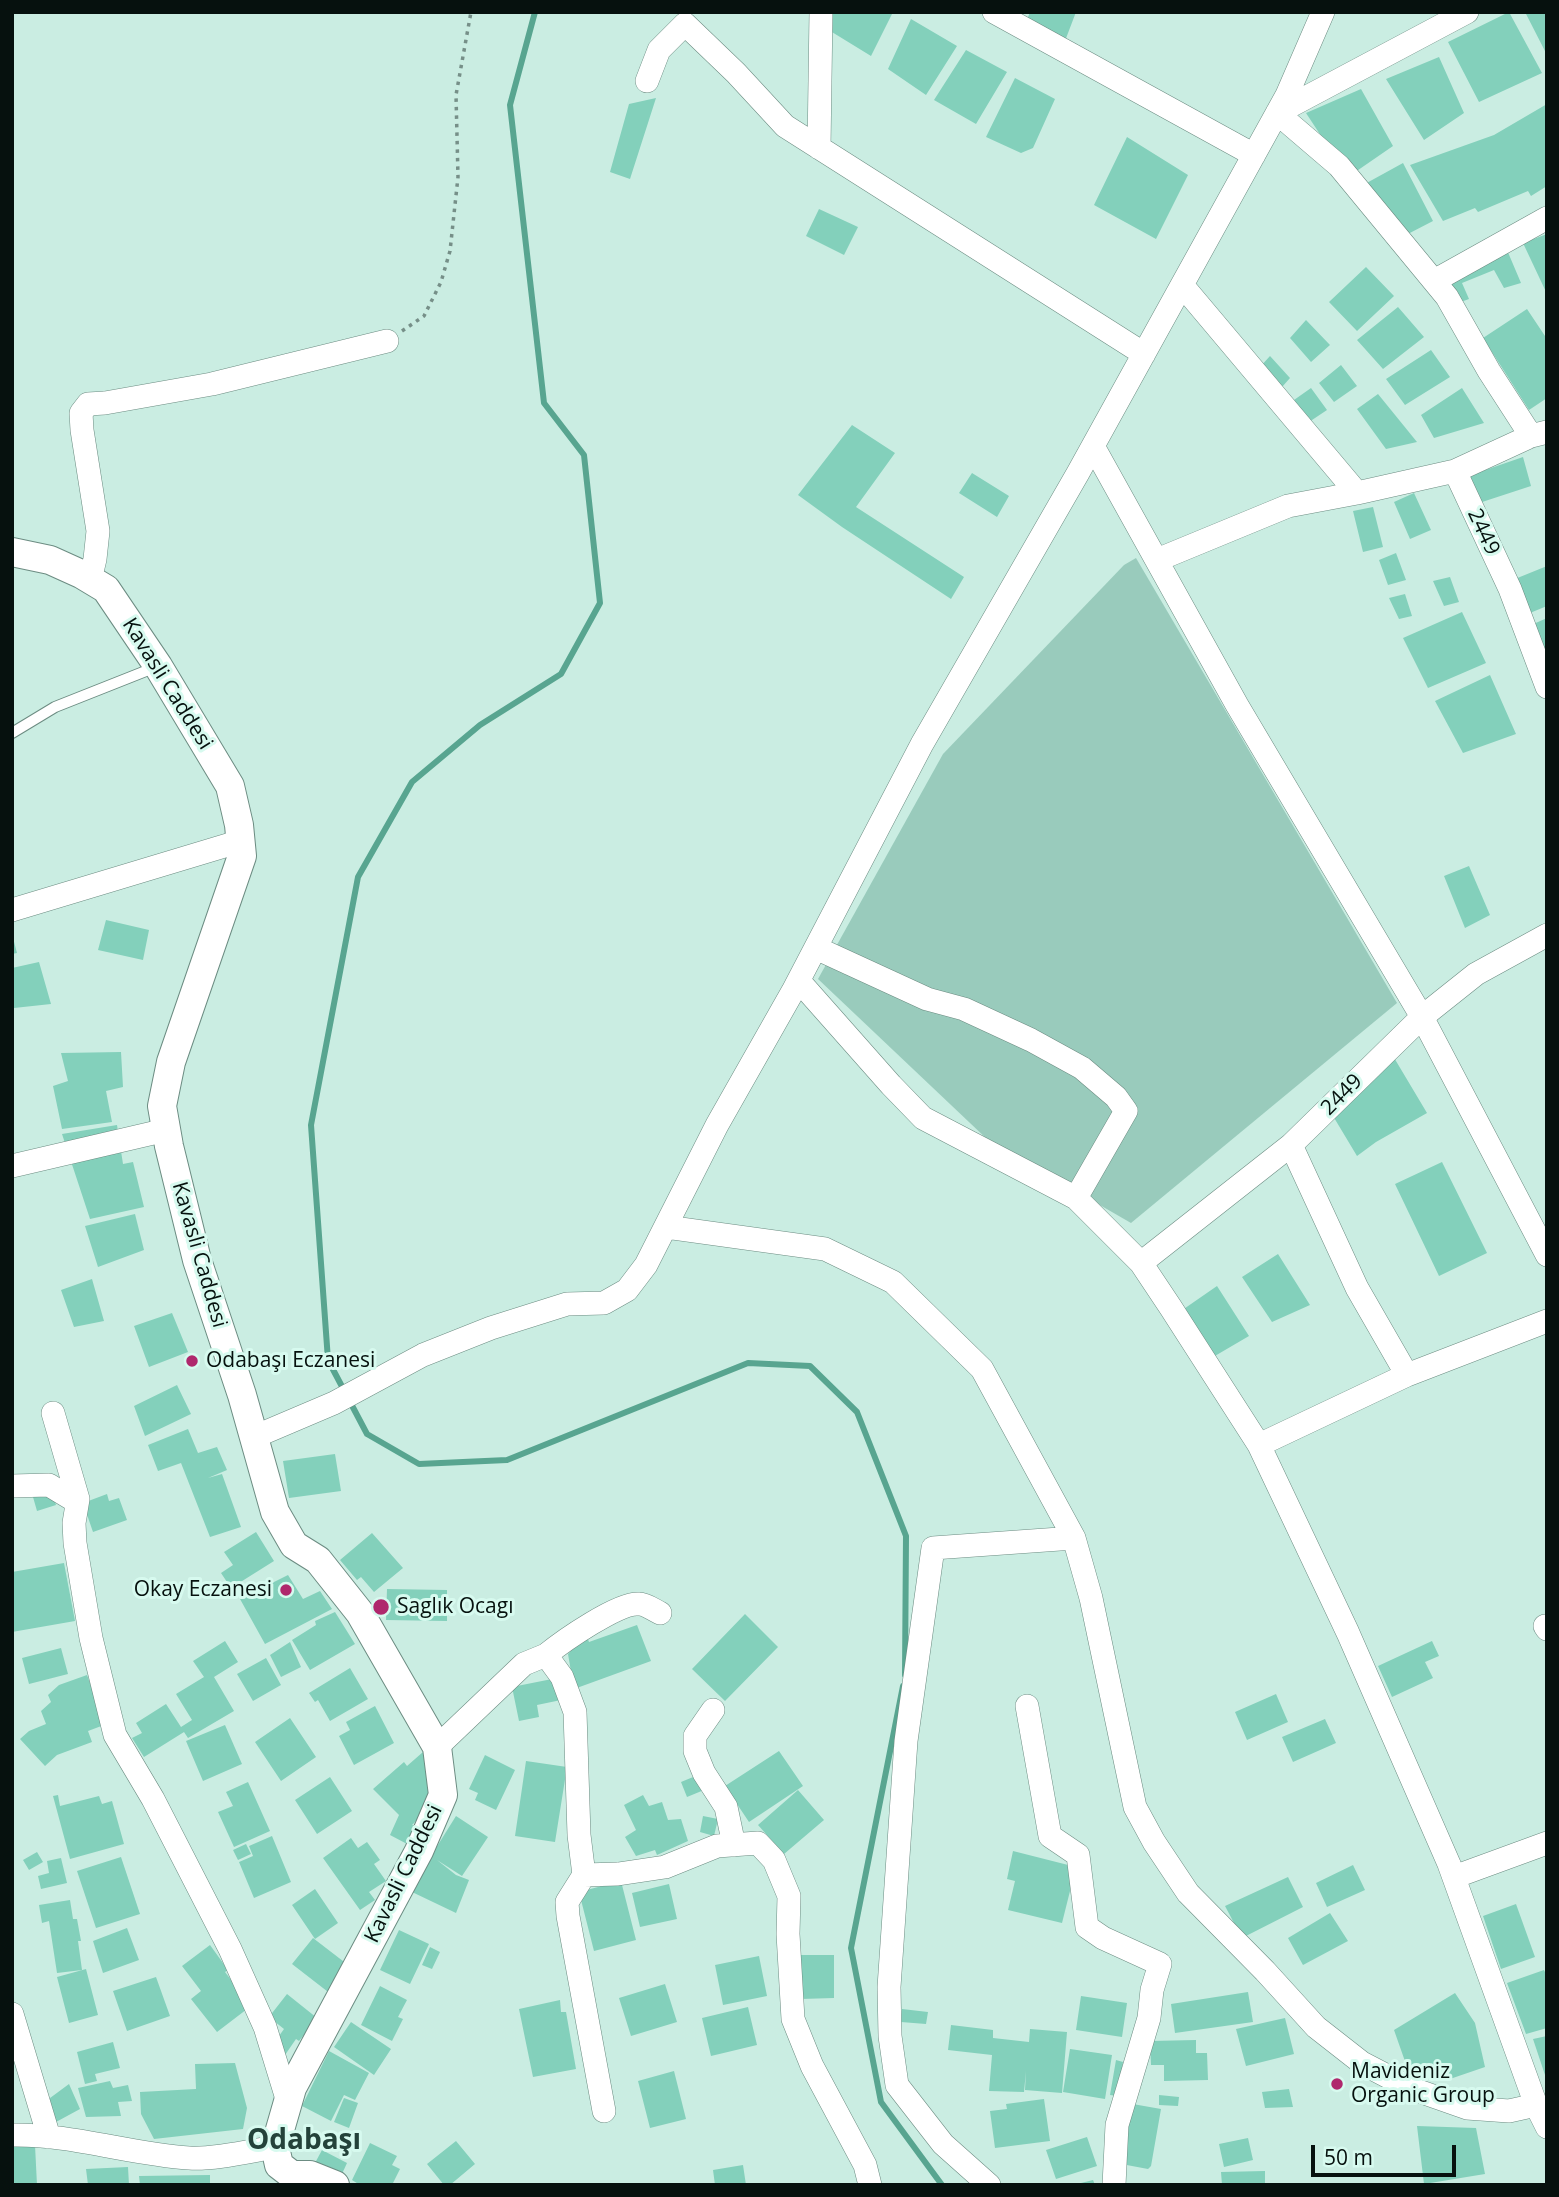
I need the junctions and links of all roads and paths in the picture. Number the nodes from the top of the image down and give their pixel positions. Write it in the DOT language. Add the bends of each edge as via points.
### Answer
graph roads {
  1 [pos="471,12"];
  2 [pos="821,12"];
  3 [pos="994,12"];
  4 [pos="1323,12"];
  5 [pos="1467,12"];
  6 [pos="647,81"];
  7 [pos="1277,113"];
  8 [pos="820,148"];
  9 [pos="1254,155"];
  10 [pos="1547,218"];
  11 [pos="1434,281"];
  12 [pos="1182,285"];
  13 [pos="387,341"];
  14 [pos="1144,354"];
  15 [pos="1539,434"];
  16 [pos="1093,446"];
  17 [pos="1455,471"];
  18 [pos="1357,493"];
  19 [pos="12,552"];
  20 [pos="1157,560"];
  21 [pos="90,580"];
  22 [pos="158,666"];
  23 [pos="1547,687"];
  24 [pos="12,733"];
  25 [pos="241,841"];
  26 [pos="12,910"];
  27 [pos="1547,935"];
  28 [pos="816,948"];
  29 [pos="799,981"];
  30 [pos="1422,1017"];
  31 [pos="166,1130"];
  32 [pos="1291,1145"];
  33 [pos="12,1166"];
  34 [pos="1076,1198"];
  35 [pos="666,1227"];
  36 [pos="1547,1255"];
  37 [pos="1141,1263"];
  38 [pos="1547,1321"];
  39 [pos="1406,1375"];
  40 [pos="53,1413"];
  41 [pos="254,1437"];
  42 [pos="1259,1445"];
  43 [pos="12,1486"];
  44 [pos="77,1503"];
  45 [pos="1074,1538"];
  46 [pos="660,1613"];
  47 [pos="546,1655"];
  48 [pos="1027,1706"];
  49 [pos="713,1710"];
  50 [pos="437,1746"];
  51 [pos="1547,1843"];
  52 [pos="734,1844"];
  53 [pos="584,1875"];
  54 [pos="1454,1877"];
  55 [pos="12,2014"];
  56 [pos="288,2102"];
  57 [pos="604,2111"];
  58 [pos="1543,2116"];
  59 [pos="12,2135"];
  60 [pos="49,2137"];
  61 [pos="275,2147"];
  62 [pos="289,2180"];
  63 [pos="335,2185"];
  64 [pos="870,2185"];
  65 [pos="989,2185"];
  66 [pos="1114,2185"];
  1 -- 13 [label="path" via="456,96 458,177 450,251 424,316"];
  2 -- 8 [label="street"];
  3 -- 9 [label="street"];
  4 -- 7 [label="street"];
  5 -- 7 [label="street"];
  6 -- 8 [label="street" via="659,50 685,24 785,126"];
  7 -- 9 [label="street"];
  7 -- 11 [label="street" via="1339,166"];
  8 -- 14 [label="street"];
  9 -- 12 [label="street"];
  10 -- 11 [label="street"];
  11 -- 15 [label="street" via="1489,371"];
  12 -- 14 [label="street"];
  12 -- 18 [label="street"];
  13 -- 21 [label="street" via="212,384 88,404 81,414 82,430 98,531"];
  14 -- 16 [label="street"];
  15 -- 17 [label="street"];
  16 -- 20 [label="street"];
  16 -- 28 [label="street" via="922,744"];
  17 -- 18 [label="street"];
  17 -- 23 [label="street, 2449" via="1510,589"];
  18 -- 20 [label="street" via="1288,506"];
  19 -- 21 [label="street, Kavasli Caddesi" via="50,560"];
  20 -- 30 [label="street" via="1237,705"];
  21 -- 22 [label="street, Kavasli Caddesi" via="106,589"];
  22 -- 24 [label="lane" via="55,707"];
  22 -- 25 [label="street, Kavasli Caddesi" via="230,786"];
  25 -- 26 [label="street"];
  25 -- 31 [label="street, Kavasli Caddesi" via="242,856 171,1062 162,1106"];
  27 -- 30 [label="street, 2449" via="1476,974"];
  28 -- 29 [label="street"];
  28 -- 34 [label="street" via="1031,1040 1082,1068 1116,1097 1126,1111"];
  29 -- 34 [label="street" via="923,1118"];
  29 -- 35 [label="street" via="716,1125"];
  30 -- 32 [label="street, 2449"];
  30 -- 36 [label="street"];
  31 -- 33 [label="street"];
  31 -- 41 [label="street, Kavasli Caddesi" via="197,1260"];
  32 -- 37 [label="street, 2449"];
  32 -- 39 [label="street" via="1357,1288"];
  34 -- 37 [label="street"];
  35 -- 41 [label="street" via="628,1290 604,1303 567,1304 491,1328"];
  35 -- 45 [label="street" via="825,1248 893,1282 982,1369"];
  37 -- 42 [label="street"];
  38 -- 39 [label="street"];
  39 -- 42 [label="street"];
  40 -- 44 [label="street"];
  41 -- 50 [label="street, Kavasli Caddesi" via="275,1512 294,1545 318,1560 360,1613"];
  42 -- 54 [label="street" via="1348,1633"];
  43 -- 44 [label="street" via="49,1485"];
  44 -- 56 [label="street" via="75,1544 91,1638 115,1735 230,1949 265,2027"];
  45 -- 58 [label="street" via="1135,1807 1188,1893 1316,2028 1362,2063 1410,2088 1467,2108"];
  45 -- 65 [label="street" via="933,1548 906,1741 889,1987 897,2085 943,2144"];
  46 -- 47 [label="street" via="641,1604 625,1605"];
  47 -- 50 [label="street" via="524,1664"];
  47 -- 53 [label="street" via="562,1677 575,1712"];
  48 -- 66 [label="street" via="1050,1836 1077,1855 1087,1927 1160,1964 1117,2124"];
  49 -- 52 [label="street" via="695,1736 695,1751 726,1807"];
  50 -- 56 [label="street, Kavasli Caddesi" via="443,1795 419,1851"];
  51 -- 54 [label="street"];
  52 -- 53 [label="street" via="665,1867"];
  52 -- 64 [label="street" via="758,1843 774,1860 789,1896 793,2019 812,2066 865,2165"];
  53 -- 57 [label="street" via="567,1902 568,1916"];
  54 -- 58 [label="street"];
  55 -- 60 [label="street"];
  56 -- 61 [label="street, Kavasli Caddesi"];
  59 -- 60 [label="street"];
  60 -- 61 [label="street" via="192,2159"];
  61 -- 62 [label="street"];
  62 -- 63 [label="street" via="310,2175"];
}
